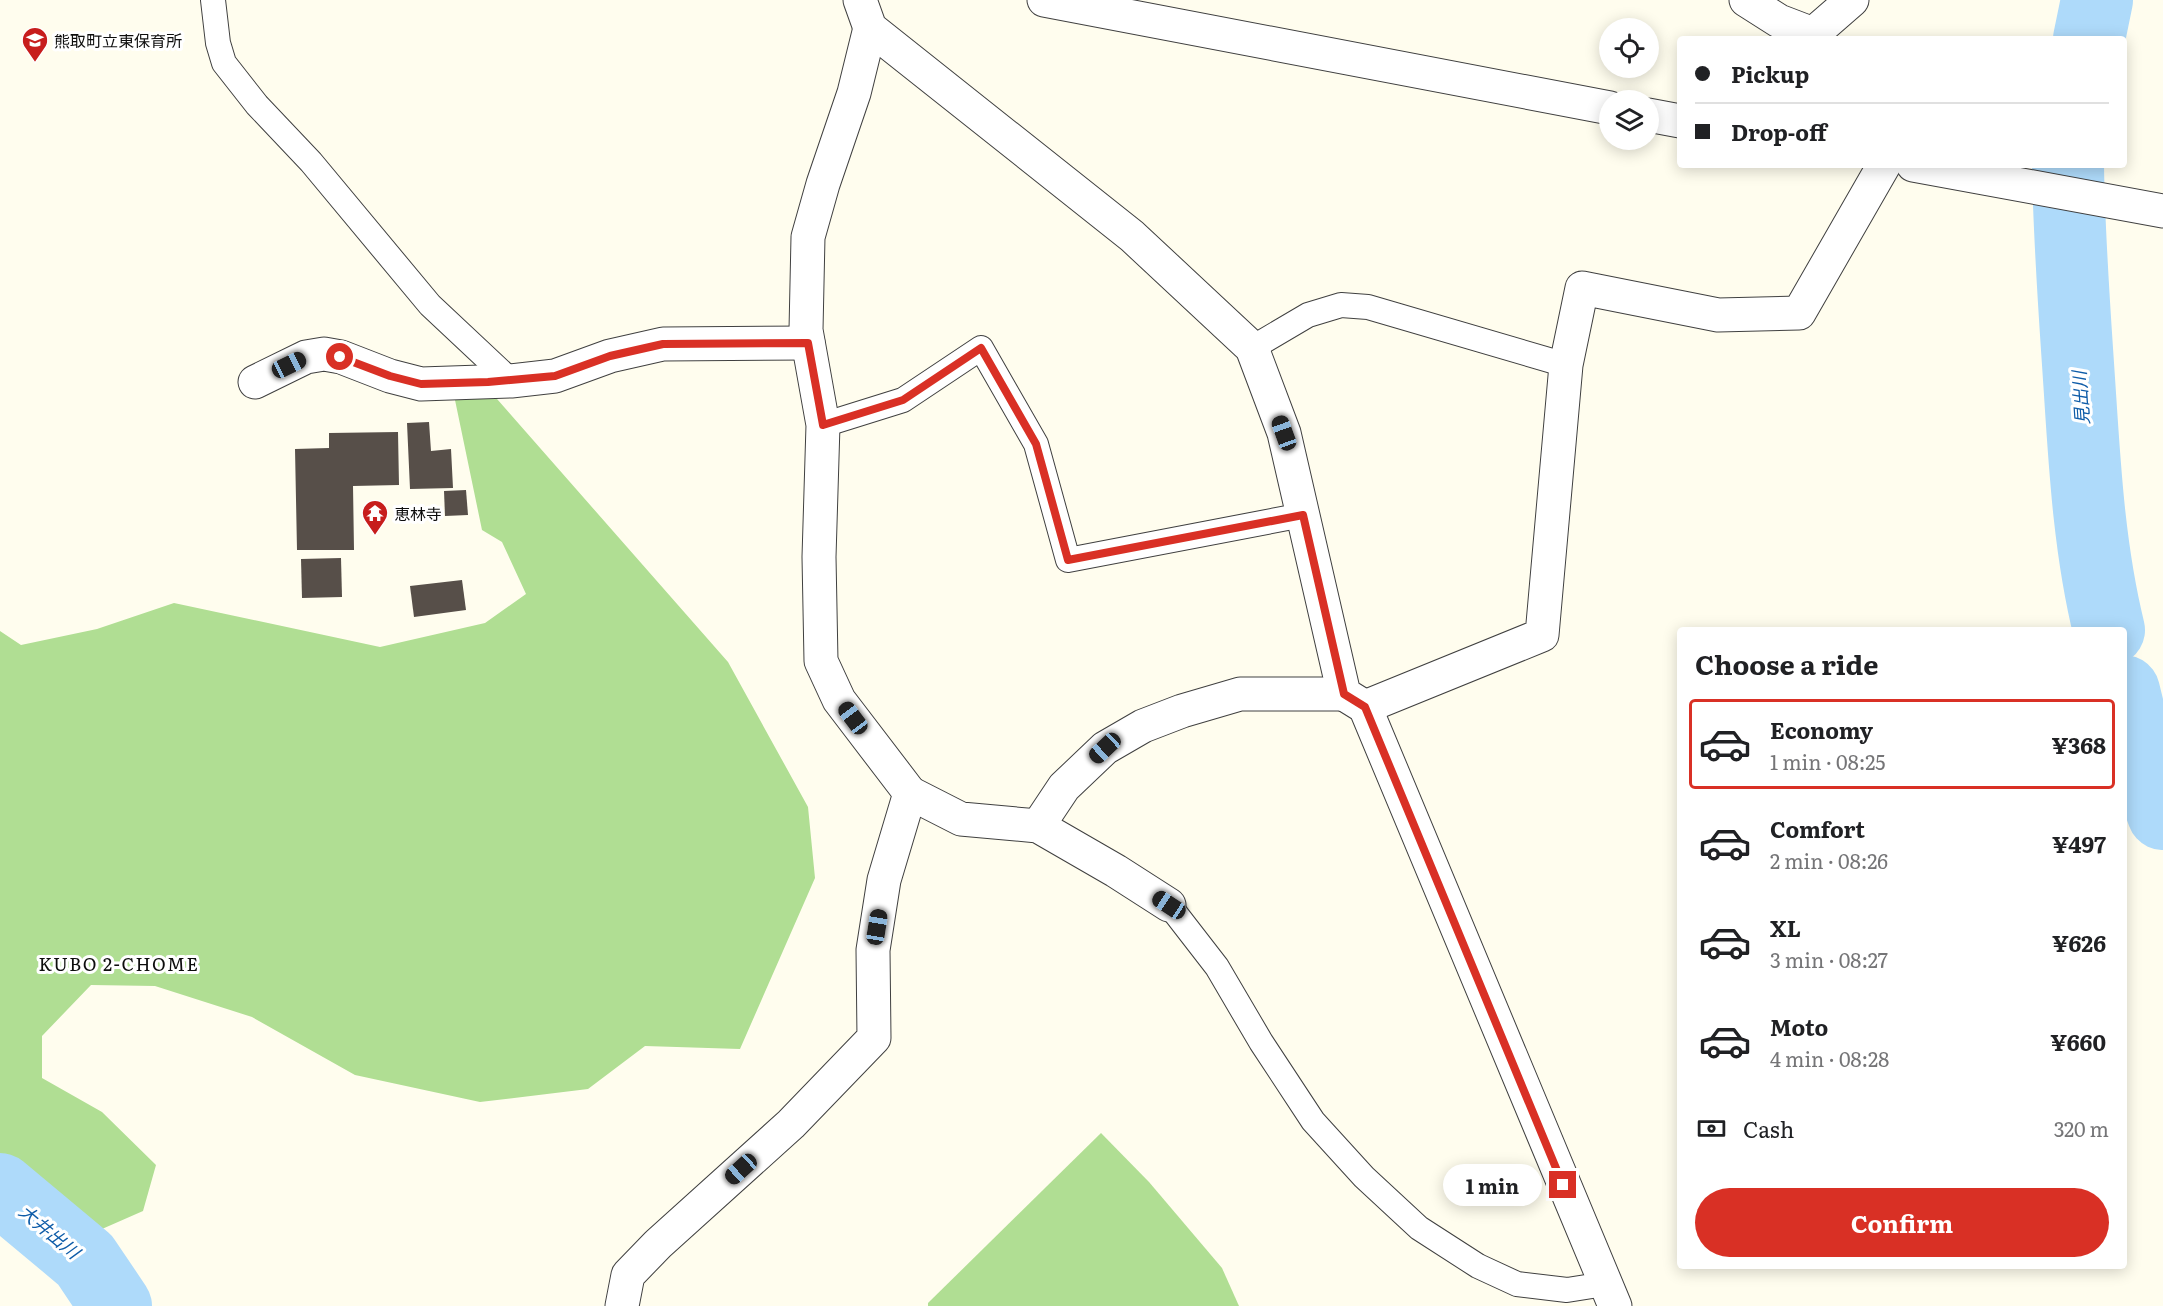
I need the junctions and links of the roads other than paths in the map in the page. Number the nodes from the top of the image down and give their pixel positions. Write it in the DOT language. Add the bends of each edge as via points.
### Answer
graph roads {
  1 [pos="213,0"];
  2 [pos="1044,0"];
  3 [pos="1746,0"];
  4 [pos="1852,0"];
  5 [pos="865,14"];
  6 [pos="1815,36"];
  7 [pos="1599,106"];
  8 [pos="1659,117"];
  9 [pos="1677,120"];
  10 [pos="1882,168"];
  11 [pos="1929,168"];
  12 [pos="2163,211"];
  13 [pos="808,343"];
  14 [pos="1252,348"];
  15 [pos="1566,365"];
  16 [pos="511,381"];
  17 [pos="255,382"];
  18 [pos="823,425"];
  19 [pos="1303,515"];
  20 [pos="1355,701"];
  21 [pos="910,793"];
  22 [pos="1038,826"];
  23 [pos="1169,905"];
  24 [pos="1610,1295"];
  25 [pos="622,1306"];
  1 -- 16 [label="lane" via="224,63 430,305"];
  2 -- 7 [label="street"];
  3 -- 6 [label="street" via="1779,21"];
  4 -- 6 [label="street"];
  5 -- 13 [label="street" via="854,93 808,237"];
  5 -- 14 [label="street" via="1132,236"];
  8 -- 9 [label="street"];
  10 -- 15 [label="street" via="1799,314 1718,315 1582,288"];
  11 -- 12 [label="street"];
  13 -- 16 [label="street" via="663,344 610,356 555,376"];
  13 -- 18 [label="street"];
  14 -- 15 [label="lane" via="1308,315 1341,305 1368,307"];
  14 -- 19 [label="street" via="1284,433"];
  15 -- 20 [label="street" via="1542,635"];
  16 -- 17 [label="street" via="421,384 324,354 306,357"];
  18 -- 19 [label="lane" via="903,400 981,348 1036,444 1068,560"];
  18 -- 21 [label="street" via="821,661 839,700"];
  19 -- 20 [label="street"];
  20 -- 22 [label="street" via="1240,694 1143,726 1105,748 1064,786"];
  20 -- 24 [label="street"];
  21 -- 22 [label="street" via="961,819"];
  21 -- 25 [label="street" via="884,879 873,950 874,1038 791,1124 628,1275"];
  22 -- 23 [label="street"];
  23 -- 24 [label="lane" via="1217,967 1313,1121 1364,1177 1419,1228 1478,1266 1517,1284"];
}
